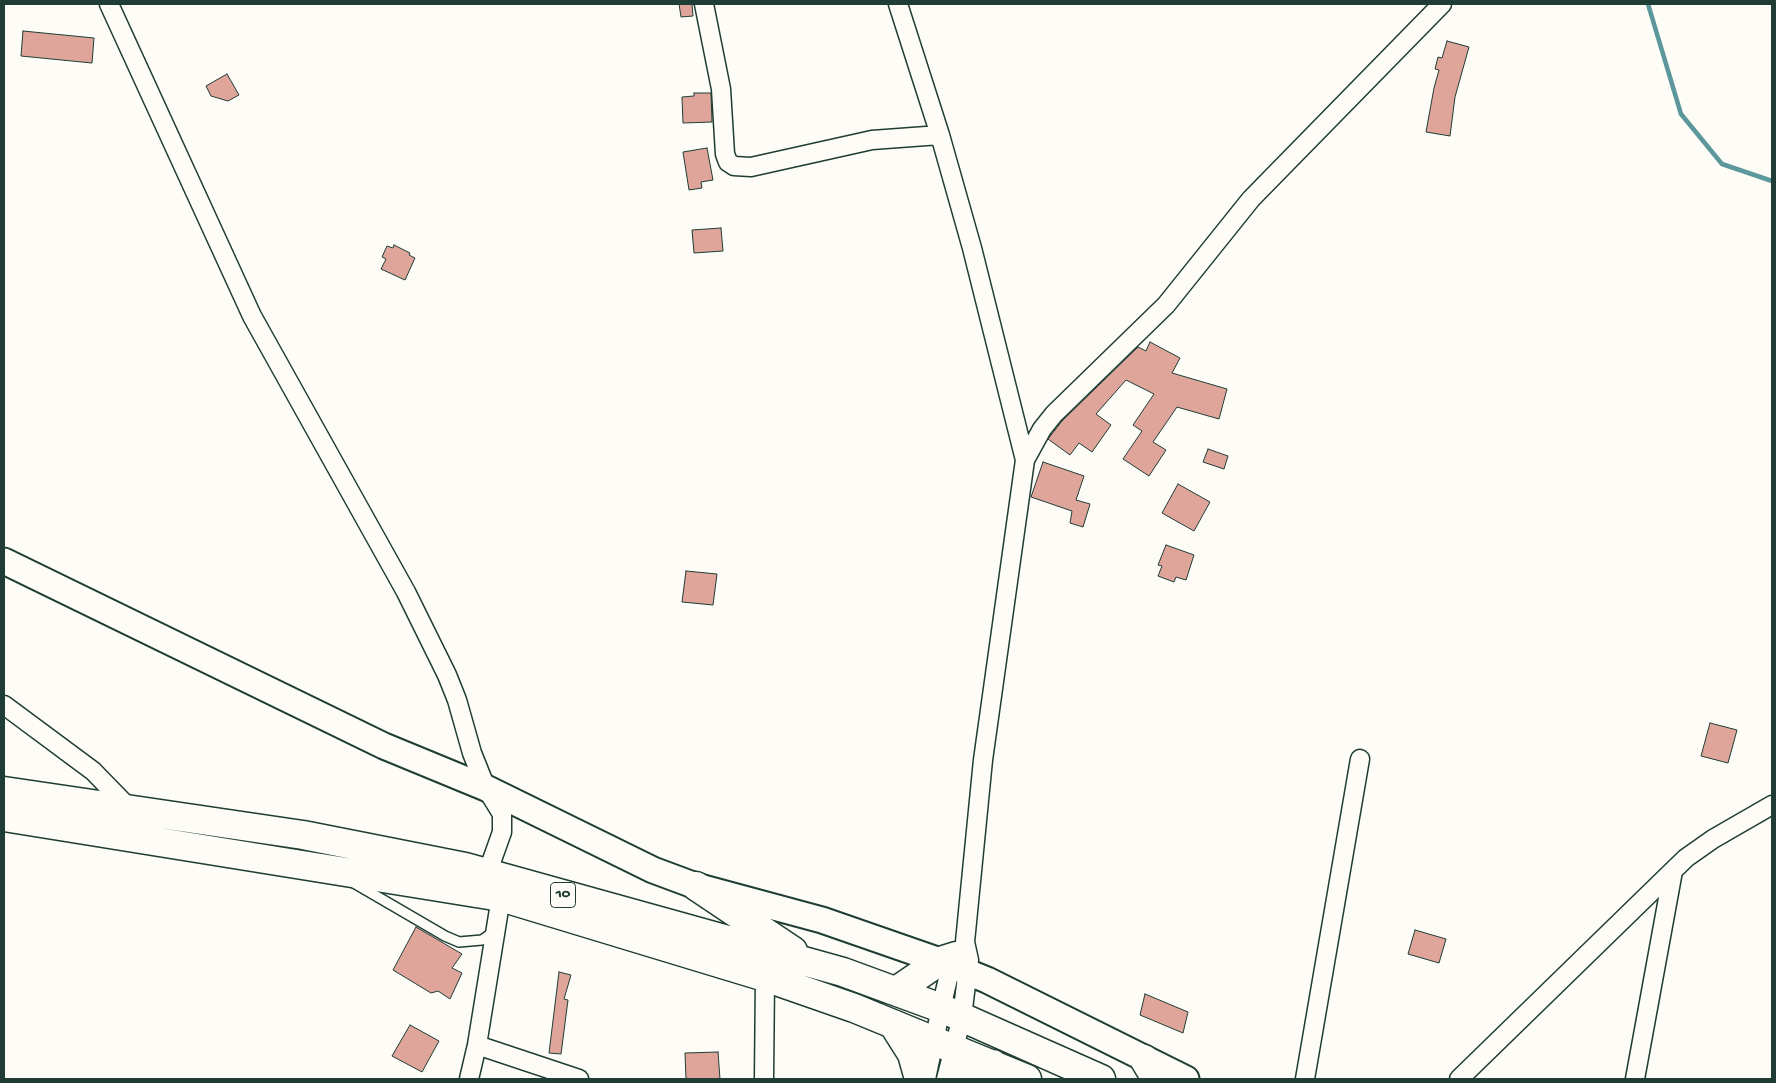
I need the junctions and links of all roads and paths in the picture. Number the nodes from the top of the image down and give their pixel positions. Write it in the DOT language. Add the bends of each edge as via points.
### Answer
graph roads {
  1 [pos="109,4"];
  2 [pos="704,4"];
  3 [pos="898,4"];
  4 [pos="1442,4"];
  5 [pos="940,135"];
  6 [pos="1025,460"];
  7 [pos="4,561"];
  8 [pos="4,706"];
  9 [pos="1360,759"];
  10 [pos="486,788"];
  11 [pos="4,791"];
  12 [pos="1772,805"];
  13 [pos="130,809"];
  14 [pos="4,817"];
  15 [pos="328,868"];
  16 [pos="1672,871"];
  17 [pos="487,874"];
  18 [pos="696,886"];
  19 [pos="501,896"];
  20 [pos="495,931"];
  21 [pos="961,963"];
  22 [pos="813,964"];
  23 [pos="765,977"];
  24 [pos="896,991"];
  25 [pos="951,1012"];
  26 [pos="893,1024"];
  27 [pos="944,1044"];
  28 [pos="477,1045"];
  29 [pos="993,1064"];
  30 [pos="1150,1069"];
  31 [pos="469,1079"];
  32 [pos="579,1079"];
  33 [pos="764,1079"];
  34 [pos="919,1079"];
  35 [pos="926,1079"];
  36 [pos="946,1079"];
  37 [pos="964,1079"];
  38 [pos="1027,1079"];
  39 [pos="1101,1079"];
  40 [pos="1186,1079"];
  41 [pos="1305,1079"];
  42 [pos="1459,1079"];
  43 [pos="1636,1079"];
  1 -- 10 [label="street" via="252,316 429,635 457,700"];
  2 -- 5 [label="street" via="722,89 724,146 728,162 751,167 872,140"];
  3 -- 5 [label="street"];
  4 -- 6 [label="street" via="1268,180 1150,321 1054,414"];
  5 -- 6 [label="street"];
  6 -- 21 [label="street" via="983,760"];
  7 -- 10 [label="street" via="384,746"];
  8 -- 13 [label="street" via="93,770"];
  9 -- 41 [label="street"];
  10 -- 17 [label="street" via="503,821 498,850"];
  10 -- 18 [label="street" via="621,855"];
  11 -- 13 [label="highway, 10"];
  12 -- 16 [label="street" via="1713,839"];
  13 -- 17 [label="highway, 10" via="304,835"];
  14 -- 15 [label="highway, 10"];
  15 -- 19 [label="highway, 10"];
  15 -- 20 [label="lane" via="460,942 482,940"];
  16 -- 42 [label="street"];
  16 -- 43 [label="street"];
  17 -- 22 [label="highway, 10"];
  18 -- 21 [label="street" via="822,920"];
  18 -- 22 [label="highway"];
  19 -- 20 [label="street"];
  19 -- 23 [label="highway, 10"];
  20 -- 28 [label="street"];
  21 -- 24 [label="highway"];
  21 -- 25 [label="street"];
  21 -- 30 [label="street"];
  22 -- 24 [label="highway, 10"];
  23 -- 26 [label="highway, 10"];
  23 -- 33 [label="street"];
  24 -- 25 [label="highway, 10"];
  25 -- 27 [label="street"];
  25 -- 39 [label="highway, 10"];
  26 -- 27 [label="highway, 10"];
  26 -- 34 [label="highway" via="912,1054"];
  27 -- 29 [label="highway, 10"];
  27 -- 35 [label="street"];
  27 -- 36 [label="street"];
  28 -- 31 [label="street"];
  28 -- 32 [label="street"];
  29 -- 37 [label="highway"];
  29 -- 38 [label="highway, 10"];
  30 -- 40 [label="street"];
}
